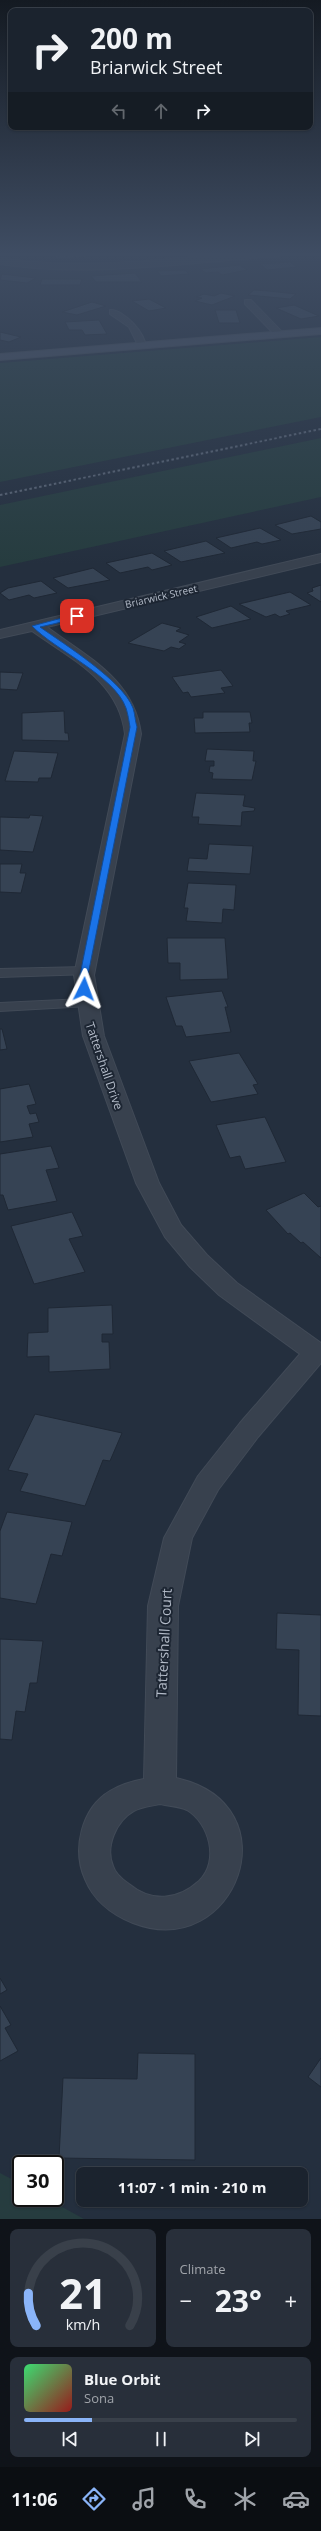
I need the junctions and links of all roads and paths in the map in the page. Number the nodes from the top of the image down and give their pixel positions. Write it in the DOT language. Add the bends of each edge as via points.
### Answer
graph roads {
  1 [pos="321,558"];
  2 [pos="35,626"];
  3 [pos="0,634"];
  4 [pos="85,971"];
  5 [pos="0,973"];
  6 [pos="84,1003"];
  7 [pos="0,1007"];
  8 [pos="319,1353"];
  9 [pos="160,1790"];
  1 -- 2 [label="street, Briarwick Street"];
  2 -- 3 [label="street, Briarwick Street"];
  2 -- 4 [label="street, Tattershall Drive" via="105,678 122,696 132,715 133,734"];
  4 -- 5 [label="lane"];
  4 -- 6 [label="street, Tattershall Drive"];
  6 -- 7 [label="lane"];
  6 -- 8 [label="street, Tattershall Drive" via="108,1083 159,1209 173,1231 212,1274 271,1322"];
  8 -- 9 [label="street, Tattershall Court" via="248,1430 208,1483 178,1538 163,1606"];
}
